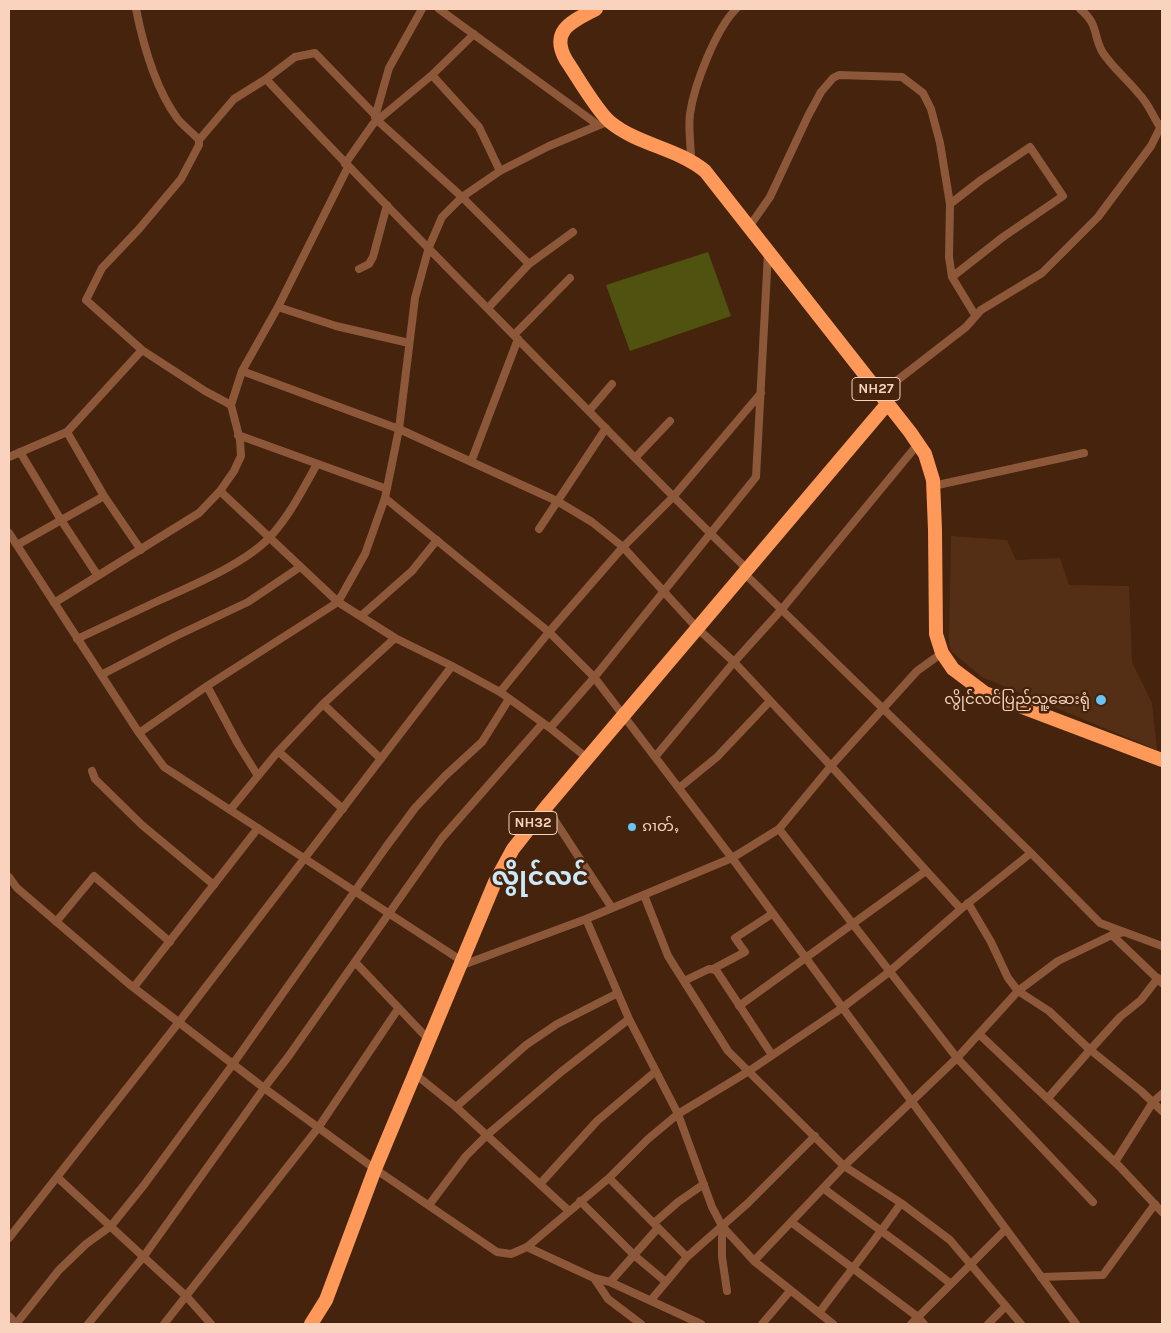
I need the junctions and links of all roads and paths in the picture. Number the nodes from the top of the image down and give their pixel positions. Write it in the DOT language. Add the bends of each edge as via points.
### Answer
graph roads {
  1 [pos="136,9"];
  2 [pos="422,9"];
  3 [pos="439,9"];
  4 [pos="596,9"];
  5 [pos="736,9"];
  6 [pos="1080,9"];
  7 [pos="474,34"];
  8 [pos="432,75"];
  9 [pos="266,79"];
  10 [pos="375,119"];
  11 [pos="603,123"];
  12 [pos="1161,126"];
  13 [pos="198,140"];
  14 [pos="692,160"];
  15 [pos="346,165"];
  16 [pos="500,172"];
  17 [pos="462,198"];
  18 [pos="950,204"];
  19 [pos="387,206"];
  20 [pos="749,227"];
  21 [pos="573,232"];
  22 [pos="428,247"];
  23 [pos="768,251"];
  24 [pos="529,264"];
  25 [pos="359,268"];
  26 [pos="952,276"];
  27 [pos="570,278"];
  28 [pos="278,307"];
  29 [pos="488,308"];
  30 [pos="975,315"];
  31 [pos="516,337"];
  32 [pos="409,343"];
  33 [pos="142,350"];
  34 [pos="242,371"];
  35 [pos="612,384"];
  36 [pos="761,393"];
  37 [pos="888,403"];
  38 [pos="231,405"];
  39 [pos="589,411"];
  40 [pos="670,421"];
  41 [pos="606,428"];
  42 [pos="398,429"];
  43 [pos="67,432"];
  44 [pos="238,435"];
  45 [pos="918,444"];
  46 [pos="20,452"];
  47 [pos="1084,453"];
  48 [pos="9,457"];
  49 [pos="635,458"];
  50 [pos="471,462"];
  51 [pos="316,464"];
  52 [pos="933,486"];
  53 [pos="387,488"];
  54 [pos="220,491"];
  55 [pos="104,496"];
  56 [pos="672,497"];
  57 [pos="385,498"];
  58 [pos="557,501"];
  59 [pos="61,520"];
  60 [pos="539,529"];
  61 [pos="9,533"];
  62 [pos="710,535"];
  63 [pos="269,537"];
  64 [pos="437,540"];
  65 [pos="17,545"];
  66 [pos="622,547"];
  67 [pos="141,550"];
  68 [pos="300,567"];
  69 [pos="745,571"];
  70 [pos="98,576"];
  71 [pos="663,591"];
  72 [pos="338,602"];
  73 [pos="54,603"];
  74 [pos="782,609"];
  75 [pos="361,616"];
  76 [pos="697,628"];
  77 [pos="550,632"];
  78 [pos="395,638"];
  79 [pos="77,639"];
  80 [pos="942,653"];
  81 [pos="734,662"];
  82 [pos="452,666"];
  83 [pos="101,675"];
  84 [pos="594,677"];
  85 [pos="207,686"];
  86 [pos="500,692"];
  87 [pos="509,699"];
  88 [pos="770,701"];
  89 [pos="323,704"];
  90 [pos="883,709"];
  91 [pos="624,715"];
  92 [pos="543,723"];
  93 [pos="550,728"];
  94 [pos="139,733"];
  95 [pos="279,752"];
  96 [pos="655,756"];
  97 [pos="587,758"];
  98 [pos="381,759"];
  99 [pos="1162,760"];
  100 [pos="831,766"];
  101 [pos="92,771"];
  102 [pos="258,776"];
  103 [pos="679,788"];
  104 [pos="546,807"];
  105 [pos="343,809"];
  106 [pos="230,810"];
  107 [pos="258,828"];
  108 [pos="779,829"];
  109 [pos="1031,853"];
  110 [pos="305,858"];
  111 [pos="732,858"];
  112 [pos="923,873"];
  113 [pos="9,877"];
  114 [pos="214,885"];
  115 [pos="356,891"];
  116 [pos="644,895"];
  117 [pos="968,903"];
  118 [pos="612,908"];
  119 [pos="960,909"];
  120 [pos="388,912"];
  121 [pos="772,914"];
  122 [pos="586,919"];
  123 [pos="56,922"];
  124 [pos="852,923"];
  125 [pos="1124,932"];
  126 [pos="1112,935"];
  127 [pos="170,942"];
  128 [pos="1162,946"];
  129 [pos="805,958"];
  130 [pos="355,962"];
  131 [pos="461,963"];
  132 [pos="713,969"];
  133 [pos="889,972"];
  134 [pos="684,981"];
  135 [pos="1160,981"];
  136 [pos="134,987"];
  137 [pos="1018,991"];
  138 [pos="618,993"];
  139 [pos="739,1006"];
  140 [pos="842,1008"];
  141 [pos="398,1009"];
  142 [pos="629,1020"];
  143 [pos="179,1022"];
  144 [pos="979,1034"];
  145 [pos="428,1040"];
  146 [pos="1090,1050"];
  147 [pos="772,1055"];
  148 [pos="957,1058"];
  149 [pos="233,1064"];
  150 [pos="749,1070"];
  151 [pos="656,1072"];
  152 [pos="414,1074"];
  153 [pos="264,1088"];
  154 [pos="1162,1094"];
  155 [pos="1048,1098"];
  156 [pos="912,1100"];
  157 [pos="1153,1102"];
  158 [pos="456,1108"];
  159 [pos="1162,1110"];
  160 [pos="678,1114"];
  161 [pos="318,1128"];
  162 [pos="487,1135"];
  163 [pos="815,1136"];
  164 [pos="1115,1162"];
  165 [pos="844,1166"];
  166 [pos="375,1169"];
  167 [pos="57,1178"];
  168 [pos="609,1178"];
  169 [pos="540,1184"];
  170 [pos="704,1184"];
  171 [pos="823,1188"];
  172 [pos="580,1201"];
  173 [pos="1093,1202"];
  174 [pos="901,1204"];
  175 [pos="1155,1204"];
  176 [pos="429,1205"];
  177 [pos="569,1211"];
  178 [pos="1162,1212"];
  179 [pos="791,1222"];
  180 [pos="111,1226"];
  181 [pos="656,1226"];
  182 [pos="722,1226"];
  183 [pos="1005,1230"];
  184 [pos="881,1232"];
  185 [pos="9,1238"];
  186 [pos="527,1247"];
  187 [pos="144,1256"];
  188 [pos="635,1256"];
  189 [pos="687,1257"];
  190 [pos="754,1261"];
  191 [pos="970,1264"];
  192 [pos="852,1267"];
  193 [pos="594,1278"];
  194 [pos="1041,1278"];
  195 [pos="610,1282"];
  196 [pos="666,1282"];
  197 [pos="951,1284"];
  198 [pos="727,1291"];
  199 [pos="790,1291"];
  200 [pos="186,1296"];
  201 [pos="651,1300"];
  202 [pos="1006,1306"];
  203 [pos="819,1313"];
  204 [pos="9,1316"];
  205 [pos="918,1317"];
  206 [pos="16,1324"];
  207 [pos="88,1324"];
  208 [pos="164,1324"];
  209 [pos="211,1324"];
  210 [pos="311,1324"];
  211 [pos="641,1324"];
  212 [pos="701,1324"];
  213 [pos="762,1324"];
  214 [pos="833,1324"];
  215 [pos="911,1324"];
  216 [pos="924,1324"];
  217 [pos="988,1324"];
  218 [pos="1021,1324"];
  219 [pos="1076,1324"];
  1 -- 13 [label="street" via="167,102 178,120"];
  2 -- 10 [label="street" via="389,68"];
  3 -- 7 [label="street"];
  4 -- 11 [label="highway, NH27" via="571,22 562,31 560,40 561,52"];
  5 -- 14 [label="street" via="718,34 700,78 690,113"];
  6 -- 12 [label="street" via="1088,15 1102,51 1141,95"];
  7 -- 8 [label="street"];
  7 -- 11 [label="street"];
  8 -- 10 [label="street"];
  8 -- 16 [label="street" via="479,127"];
  9 -- 10 [label="street" via="295,56 315,53"];
  9 -- 13 [label="street" via="234,99"];
  9 -- 15 [label="street"];
  10 -- 15 [label="street"];
  10 -- 17 [label="street"];
  11 -- 14 [label="highway, NH27"];
  11 -- 16 [label="street"];
  12 -- 30 [label="street" via="1151,146 1098,217 1042,273"];
  13 -- 33 [label="street" via="200,145 181,179 102,268 86,300"];
  14 -- 20 [label="highway, NH27" via="705,171"];
  15 -- 19 [label="street"];
  15 -- 28 [label="street"];
  16 -- 17 [label="street"];
  17 -- 22 [label="street" via="442,217"];
  17 -- 24 [label="street"];
  18 -- 20 [label="street" via="940,143 923,93 902,78 839,75 821,92 770,197"];
  18 -- 26 [label="street"];
  18 -- 26 [label="street" via="1030,147 1063,196"];
  19 -- 22 [label="street"];
  19 -- 25 [label="street" via="373,258 369,264"];
  20 -- 23 [label="highway, NH27"];
  21 -- 24 [label="street"];
  22 -- 29 [label="street"];
  22 -- 32 [label="street" via="415,298"];
  23 -- 36 [label="street"];
  23 -- 37 [label="highway, NH27"];
  24 -- 29 [label="street"];
  26 -- 30 [label="street"];
  27 -- 31 [label="street"];
  28 -- 32 [label="street" via="336,326"];
  28 -- 34 [label="street"];
  29 -- 31 [label="street"];
  30 -- 37 [label="street" via="966,327 896,382"];
  31 -- 39 [label="street"];
  31 -- 50 [label="street"];
  32 -- 42 [label="street"];
  33 -- 38 [label="street"];
  33 -- 43 [label="street"];
  34 -- 38 [label="street"];
  34 -- 42 [label="street"];
  35 -- 39 [label="street"];
  36 -- 56 [label="street"];
  36 -- 62 [label="street" via="756,477"];
  37 -- 45 [label="highway, NH27"];
  37 -- 69 [label="highway, NH32"];
  38 -- 44 [label="street"];
  39 -- 41 [label="street"];
  40 -- 49 [label="street"];
  41 -- 49 [label="street"];
  41 -- 58 [label="street"];
  42 -- 50 [label="street"];
  42 -- 53 [label="street"];
  43 -- 46 [label="street"];
  43 -- 55 [label="street"];
  44 -- 51 [label="street"];
  44 -- 54 [label="street" via="241,456"];
  45 -- 52 [label="highway, NH27" via="930,467"];
  45 -- 74 [label="street"];
  46 -- 48 [label="street"];
  46 -- 59 [label="street"];
  47 -- 52 [label="street"];
  49 -- 56 [label="street"];
  50 -- 58 [label="street"];
  51 -- 53 [label="street"];
  51 -- 63 [label="street" via="298,498"];
  52 -- 80 [label="highway, NH27" via="936,634"];
  53 -- 57 [label="street"];
  54 -- 63 [label="street"];
  54 -- 67 [label="street" via="199,513"];
  55 -- 59 [label="street"];
  55 -- 67 [label="street"];
  56 -- 62 [label="street"];
  56 -- 66 [label="street"];
  57 -- 64 [label="street"];
  57 -- 72 [label="street" via="365,554"];
  58 -- 60 [label="street"];
  58 -- 66 [label="street" via="592,522"];
  59 -- 65 [label="street"];
  59 -- 70 [label="street"];
  61 -- 65 [label="street"];
  62 -- 69 [label="street"];
  62 -- 71 [label="street"];
  63 -- 68 [label="street"];
  63 -- 79 [label="street" via="223,569"];
  64 -- 75 [label="street" via="412,570"];
  64 -- 77 [label="street"];
  65 -- 73 [label="street"];
  66 -- 71 [label="street"];
  66 -- 77 [label="street"];
  67 -- 70 [label="street"];
  68 -- 72 [label="street"];
  68 -- 83 [label="street" via="248,602"];
  69 -- 74 [label="street"];
  69 -- 76 [label="highway, NH32"];
  70 -- 73 [label="street"];
  71 -- 76 [label="street"];
  71 -- 84 [label="street"];
  72 -- 75 [label="street"];
  72 -- 85 [label="street"];
  73 -- 79 [label="street"];
  74 -- 81 [label="street"];
  74 -- 90 [label="street"];
  75 -- 78 [label="street"];
  76 -- 81 [label="street"];
  76 -- 91 [label="highway, NH32"];
  77 -- 84 [label="street"];
  77 -- 86 [label="street"];
  78 -- 82 [label="street"];
  78 -- 89 [label="street"];
  79 -- 83 [label="street"];
  80 -- 90 [label="street" via="917,671"];
  80 -- 99 [label="highway, NH27" via="952,669 985,693"];
  81 -- 88 [label="street"];
  81 -- 96 [label="street"];
  82 -- 86 [label="street"];
  82 -- 98 [label="street"];
  83 -- 94 [label="street"];
  84 -- 91 [label="street"];
  84 -- 93 [label="street"];
  85 -- 94 [label="street"];
  85 -- 102 [label="street"];
  86 -- 87 [label="street"];
  87 -- 92 [label="street"];
  87 -- 115 [label="street" via="482,742 416,808"];
  88 -- 100 [label="street"];
  88 -- 103 [label="street" via="717,757"];
  89 -- 95 [label="street"];
  89 -- 98 [label="street"];
  90 -- 100 [label="street"];
  90 -- 109 [label="street"];
  91 -- 96 [label="street"];
  91 -- 97 [label="highway, NH32"];
  92 -- 93 [label="street"];
  92 -- 120 [label="street" via="442,838"];
  93 -- 97 [label="street"];
  94 -- 106 [label="street" via="164,766"];
  95 -- 102 [label="street"];
  95 -- 105 [label="street"];
  96 -- 103 [label="street"];
  97 -- 104 [label="highway, NH32"];
  98 -- 105 [label="street"];
  100 -- 108 [label="street"];
  100 -- 119 [label="street"];
  101 -- 114 [label="street" via="95,779 142,824"];
  102 -- 106 [label="street"];
  103 -- 111 [label="street"];
  104 -- 118 [label="street"];
  104 -- 131 [label="highway, NH32" via="513,849 495,882"];
  105 -- 110 [label="street"];
  106 -- 107 [label="street"];
  107 -- 110 [label="street"];
  107 -- 114 [label="street"];
  108 -- 111 [label="street"];
  108 -- 124 [label="street"];
  109 -- 117 [label="street"];
  109 -- 125 [label="street" via="1100,923"];
  110 -- 115 [label="street"];
  110 -- 143 [label="street"];
  111 -- 116 [label="street"];
  111 -- 121 [label="street"];
  112 -- 124 [label="street"];
  113 -- 123 [label="street"];
  114 -- 127 [label="street"];
  115 -- 120 [label="street"];
  115 -- 149 [label="street"];
  116 -- 118 [label="street"];
  116 -- 134 [label="street" via="668,956"];
  117 -- 119 [label="street"];
  117 -- 137 [label="street"];
  118 -- 122 [label="street"];
  119 -- 133 [label="street"];
  120 -- 130 [label="street"];
  120 -- 131 [label="street"];
  121 -- 129 [label="street"];
  121 -- 132 [label="street" via="735,938 745,952"];
  122 -- 131 [label="street"];
  122 -- 138 [label="street"];
  123 -- 127 [label="street" via="94,876"];
  123 -- 136 [label="street"];
  124 -- 129 [label="street"];
  124 -- 133 [label="street"];
  125 -- 126 [label="street"];
  125 -- 128 [label="street"];
  126 -- 135 [label="street"];
  126 -- 137 [label="street" via="1058,961"];
  127 -- 136 [label="street"];
  129 -- 139 [label="street"];
  129 -- 140 [label="street"];
  130 -- 141 [label="street"];
  130 -- 153 [label="street"];
  131 -- 145 [label="highway, NH32"];
  132 -- 134 [label="street"];
  132 -- 139 [label="street"];
  133 -- 140 [label="street"];
  133 -- 148 [label="street"];
  134 -- 150 [label="street" via="728,1050"];
  135 -- 146 [label="street"];
  136 -- 143 [label="street"];
  137 -- 144 [label="street"];
  137 -- 146 [label="street" via="1050,1011"];
  138 -- 142 [label="street"];
  138 -- 158 [label="street" via="557,1024 526,1045"];
  139 -- 147 [label="street"];
  140 -- 147 [label="street"];
  140 -- 156 [label="street"];
  141 -- 145 [label="street"];
  141 -- 161 [label="street"];
  142 -- 151 [label="street"];
  142 -- 162 [label="street"];
  143 -- 149 [label="street"];
  143 -- 167 [label="street"];
  144 -- 148 [label="street"];
  144 -- 155 [label="street"];
  145 -- 152 [label="highway, NH32"];
  146 -- 155 [label="street"];
  146 -- 157 [label="street"];
  147 -- 150 [label="street"];
  148 -- 156 [label="street"];
  148 -- 173 [label="street"];
  149 -- 153 [label="street"];
  149 -- 180 [label="street"];
  150 -- 160 [label="street"];
  150 -- 163 [label="street"];
  151 -- 160 [label="street"];
  151 -- 169 [label="street" via="597,1121"];
  152 -- 158 [label="street"];
  152 -- 166 [label="highway, NH32"];
  153 -- 161 [label="street"];
  153 -- 187 [label="street"];
  154 -- 157 [label="street"];
  155 -- 164 [label="street"];
  156 -- 165 [label="street"];
  156 -- 183 [label="street"];
  157 -- 159 [label="street"];
  157 -- 164 [label="street"];
  158 -- 162 [label="street"];
  160 -- 168 [label="street"];
  160 -- 170 [label="street"];
  161 -- 166 [label="street"];
  161 -- 200 [label="street"];
  162 -- 169 [label="street"];
  162 -- 176 [label="street" via="466,1156"];
  163 -- 165 [label="street"];
  163 -- 182 [label="street"];
  164 -- 175 [label="street"];
  165 -- 171 [label="street"];
  165 -- 174 [label="street"];
  166 -- 176 [label="street"];
  166 -- 210 [label="highway, NH32" via="326,1300"];
  167 -- 180 [label="street"];
  167 -- 185 [label="street"];
  168 -- 172 [label="street"];
  168 -- 181 [label="street"];
  169 -- 177 [label="street"];
  170 -- 181 [label="street" via="678,1202"];
  170 -- 182 [label="street"];
  171 -- 179 [label="street"];
  171 -- 184 [label="street"];
  172 -- 177 [label="street"];
  172 -- 188 [label="street"];
  174 -- 184 [label="street"];
  174 -- 191 [label="street" via="950,1240"];
  175 -- 178 [label="street"];
  175 -- 194 [label="street" via="1103,1275"];
  176 -- 186 [label="street" via="497,1252 511,1254"];
  177 -- 186 [label="street"];
  179 -- 190 [label="street"];
  179 -- 192 [label="street"];
  180 -- 187 [label="street"];
  180 -- 206 [label="street" via="59,1270"];
  181 -- 188 [label="street"];
  181 -- 189 [label="street"];
  182 -- 189 [label="street"];
  182 -- 190 [label="street"];
  182 -- 198 [label="street"];
  183 -- 191 [label="street"];
  183 -- 194 [label="street"];
  184 -- 192 [label="street"];
  184 -- 197 [label="street"];
  186 -- 193 [label="street"];
  187 -- 200 [label="street"];
  187 -- 207 [label="street"];
  188 -- 195 [label="street"];
  188 -- 196 [label="street"];
  189 -- 196 [label="street"];
  190 -- 199 [label="street"];
  191 -- 197 [label="street"];
  191 -- 202 [label="street"];
  192 -- 203 [label="street"];
  192 -- 205 [label="street"];
  193 -- 195 [label="street"];
  193 -- 211 [label="street" via="608,1299"];
  194 -- 219 [label="street"];
  195 -- 201 [label="street"];
  196 -- 201 [label="street"];
  197 -- 205 [label="street"];
  199 -- 203 [label="street"];
  199 -- 213 [label="street"];
  200 -- 208 [label="street"];
  200 -- 209 [label="street"];
  201 -- 212 [label="street"];
  202 -- 217 [label="street"];
  202 -- 218 [label="street"];
  203 -- 214 [label="street"];
  204 -- 206 [label="street"];
  205 -- 215 [label="street"];
  205 -- 216 [label="street"];
}
